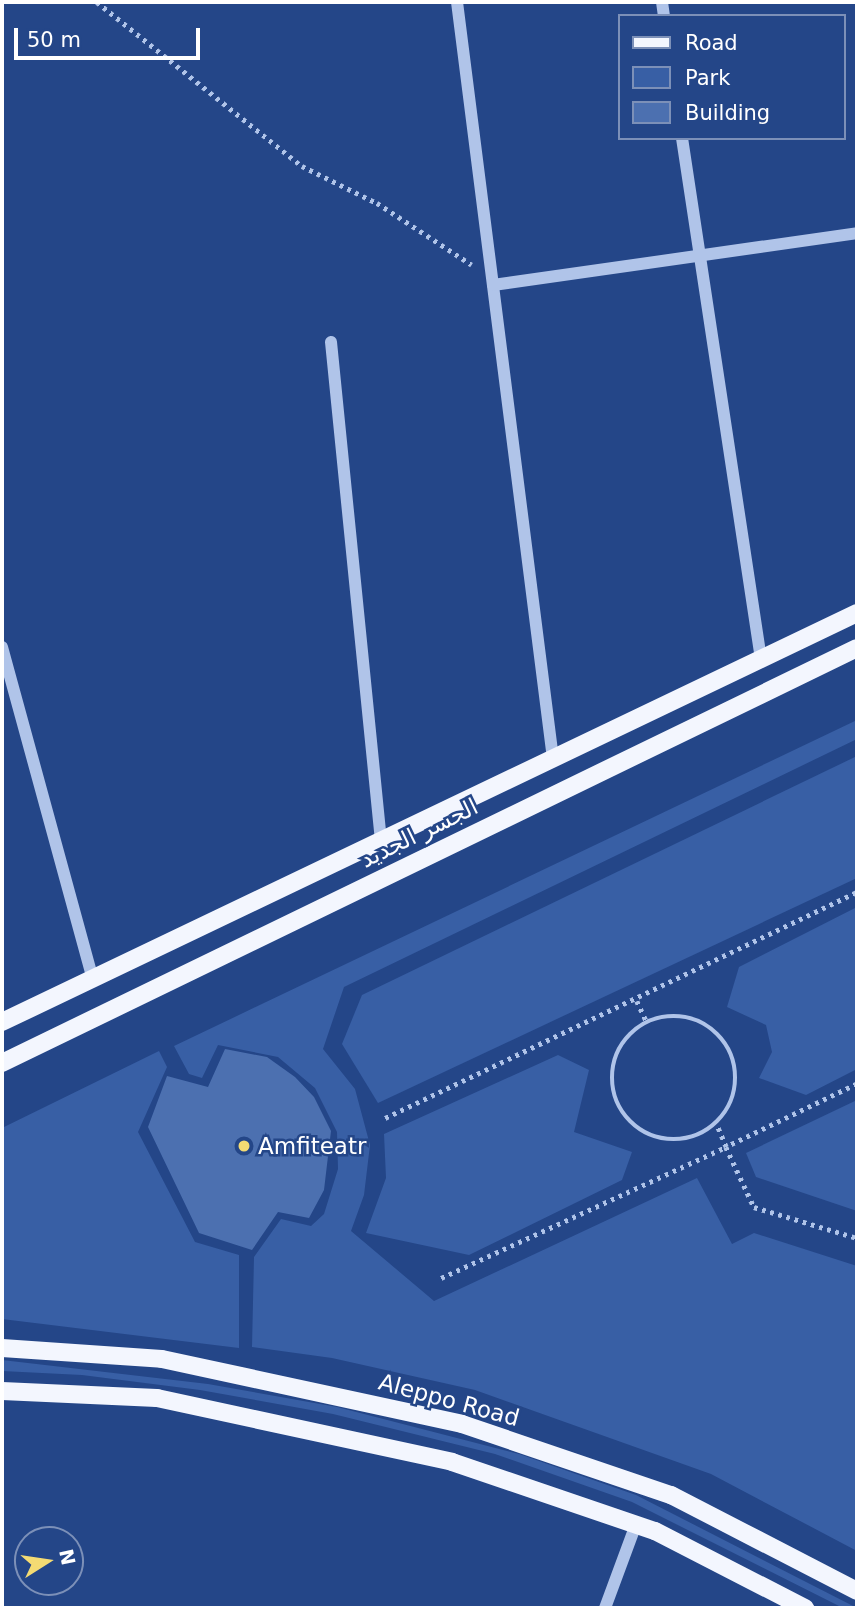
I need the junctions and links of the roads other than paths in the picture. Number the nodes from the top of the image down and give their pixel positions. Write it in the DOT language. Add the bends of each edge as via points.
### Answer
graph roads {
  1 [pos="457,2"];
  2 [pos="682,140"];
  3 [pos="857,233"];
  4 [pos="700,256"];
  5 [pos="493,285"];
  6 [pos="331,342"];
  7 [pos="857,613"];
  8 [pos="2,647"];
  9 [pos="857,648"];
  10 [pos="761,659"];
  11 [pos="553,759"];
  12 [pos="381,841"];
  13 [pos="93,979"];
  14 [pos="2,1022"];
  15 [pos="2,1063"];
  16 [pos="2,1348"];
  17 [pos="2,1391"];
  18 [pos="636,1524"];
  19 [pos="857,1591"];
  20 [pos="605,1608"];
  21 [pos="805,1608"];
  1 -- 5 [label="street"];
  2 -- 4 [label="street"];
  3 -- 4 [label="street"];
  4 -- 5 [label="street"];
  4 -- 10 [label="street"];
  5 -- 11 [label="street"];
  6 -- 12 [label="street"];
  7 -- 10 [label="main road, الجسر الجديد"];
  8 -- 13 [label="street"];
  9 -- 15 [label="main road, الجسر الجديد"];
  10 -- 11 [label="main road, الجسر الجديد"];
  11 -- 12 [label="main road, الجسر الجديد"];
  12 -- 13 [label="main road, الجسر الجديد"];
  13 -- 14 [label="main road, الجسر الجديد"];
  16 -- 19 [label="main road, Aleppo Road" via="162,1359 462,1424 671,1495"];
  17 -- 18 [label="main road" via="170,1401 452,1462"];
  18 -- 20 [label="street"];
  18 -- 21 [label="main road"];
}
